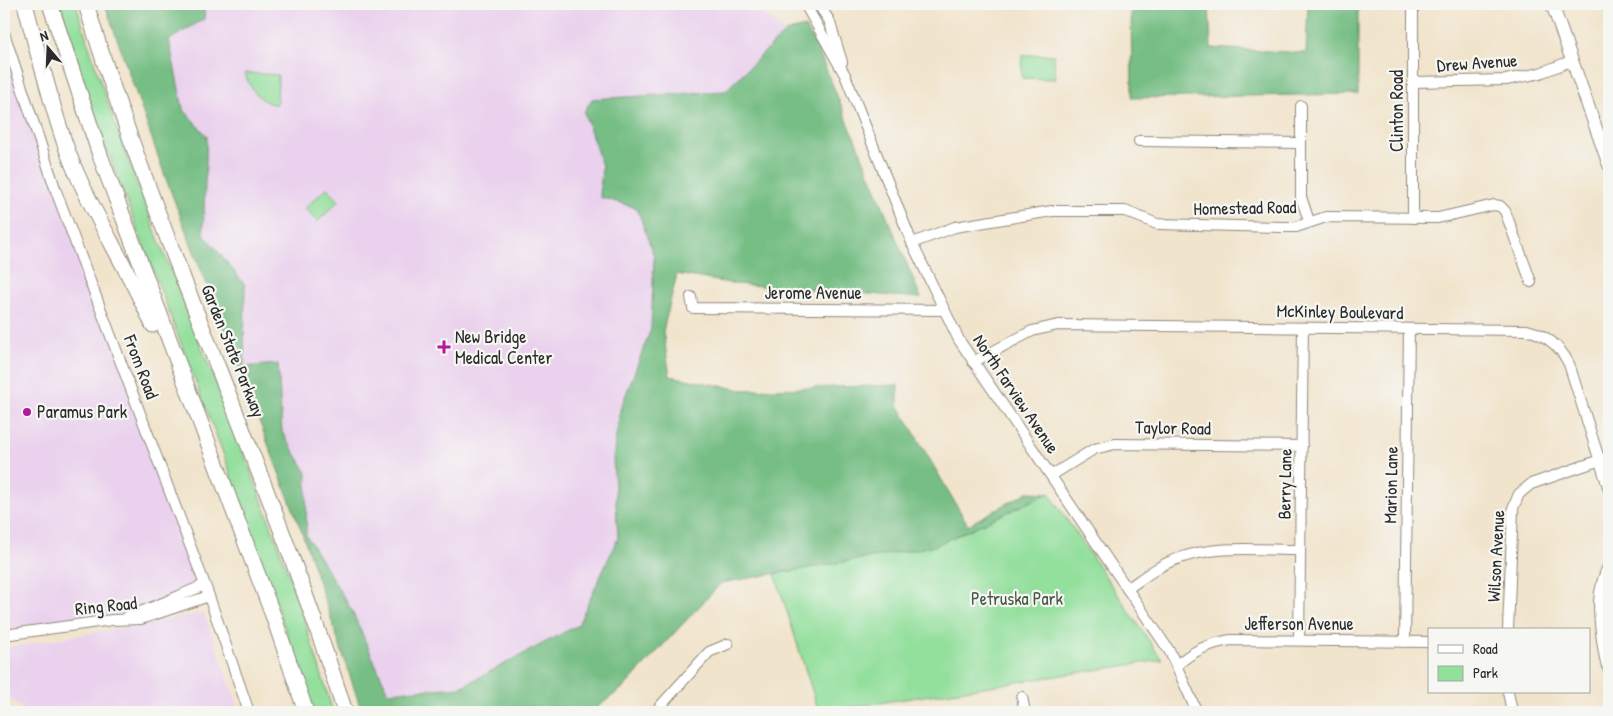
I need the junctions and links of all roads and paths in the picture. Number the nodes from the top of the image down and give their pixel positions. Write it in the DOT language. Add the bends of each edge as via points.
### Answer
graph roads {
  1 [pos="25,4"];
  2 [pos="50,4"];
  3 [pos="86,4"];
  4 [pos="95,4"];
  5 [pos="805,4"];
  6 [pos="818,4"];
  7 [pos="1413,4"];
  8 [pos="1552,4"];
  9 [pos="4,33"];
  10 [pos="1571,61"];
  11 [pos="845,75"];
  12 [pos="1413,82"];
  13 [pos="1301,106"];
  14 [pos="125,123"];
  15 [pos="1139,140"];
  16 [pos="1300,143"];
  17 [pos="1609,165"];
  18 [pos="1413,218"];
  19 [pos="1309,221"];
  20 [pos="912,243"];
  21 [pos="1531,282"];
  22 [pos="691,297"];
  23 [pos="944,310"];
  24 [pos="1303,328"];
  25 [pos="1409,329"];
  26 [pos="973,362"];
  27 [pos="187,388"];
  28 [pos="1302,446"];
  29 [pos="1604,458"];
  30 [pos="1052,476"];
  31 [pos="1609,490"];
  32 [pos="1300,550"];
  33 [pos="1609,564"];
  34 [pos="205,585"];
  35 [pos="1127,588"];
  36 [pos="209,596"];
  37 [pos="112,620"];
  38 [pos="1508,628"];
  39 [pos="4,635"];
  40 [pos="1299,640"];
  41 [pos="1405,642"];
  42 [pos="1428,642"];
  43 [pos="728,644"];
  44 [pos="1176,666"];
  45 [pos="1609,670"];
  46 [pos="1508,694"];
  47 [pos="1022,697"];
  48 [pos="249,712"];
  49 [pos="306,712"];
  50 [pos="345,712"];
  51 [pos="655,712"];
  52 [pos="1026,712"];
  53 [pos="1197,712"];
  54 [pos="1512,712"];
  1 -- 27 [label="highway" via="73,165"];
  2 -- 27 [label="highway" via="101,158"];
  3 -- 14 [label="highway, Garden State Parkway"];
  4 -- 14 [label="highway"];
  5 -- 11 [label="street, North Farview Avenue"];
  6 -- 11 [label="street, North Farview Avenue" via="838,43"];
  7 -- 12 [label="street, Clinton Road"];
  8 -- 10 [label="main road"];
  9 -- 34 [label="street, From Road" via="56,191"];
  10 -- 12 [label="street, Drew Avenue" via="1506,80"];
  10 -- 17 [label="main road"];
  11 -- 20 [label="street, North Farview Avenue"];
  12 -- 18 [label="street, Clinton Road"];
  13 -- 16 [label="street"];
  14 -- 50 [label="highway, Garden State Parkway" via="283,529"];
  15 -- 16 [label="street"];
  16 -- 19 [label="street" via="1301,197"];
  18 -- 19 [label="street, Homestead Road" via="1335,216"];
  18 -- 21 [label="street, Homestead Road" via="1438,218 1500,206"];
  19 -- 20 [label="street, Homestead Road" via="1296,227 1171,225 1144,220 1125,211 1052,211 956,227"];
  20 -- 23 [label="street, North Farview Avenue"];
  22 -- 23 [label="street, Jerome Avenue" via="693,308"];
  23 -- 26 [label="street, North Farview Avenue"];
  24 -- 25 [label="street, McKinley Boulevard"];
  24 -- 26 [label="street, McKinley Boulevard" via="1058,326 1032,331"];
  24 -- 28 [label="street, Berry Lane"];
  25 -- 29 [label="street, McKinley Boulevard" via="1527,330 1551,340 1569,364"];
  25 -- 41 [label="street, Marion Lane"];
  26 -- 30 [label="street, North Farview Avenue"];
  27 -- 49 [label="highway"];
  28 -- 30 [label="street, Taylor Road" via="1115,444 1094,449"];
  28 -- 32 [label="street, Berry Lane"];
  29 -- 31 [label="street, McKinley Boulevard"];
  29 -- 38 [label="street, Wilson Avenue" via="1530,484 1515,501"];
  30 -- 35 [label="street, North Farview Avenue"];
  32 -- 35 [label="street" via="1221,550 1191,554 1161,566"];
  32 -- 40 [label="street, Berry Lane"];
  33 -- 45 [label="street" via="1600,586 1597,609"];
  34 -- 36 [label="street, From Road"];
  34 -- 37 [label="street" via="154,608"];
  35 -- 44 [label="street, North Farview Avenue" via="1168,648"];
  36 -- 37 [label="street, Ring Road" via="149,617"];
  36 -- 48 [label="street, From Road"];
  37 -- 39 [label="street, Ring Road"];
  40 -- 41 [label="street, Jefferson Avenue"];
  40 -- 44 [label="street, Jefferson Avenue" via="1219,642 1196,650"];
  41 -- 42 [label="street, Jefferson Avenue"];
  43 -- 51 [label="street" via="709,652"];
  44 -- 53 [label="street, North Farview Avenue"];
  46 -- 54 [label="street"];
  47 -- 52 [label="street"];
}
